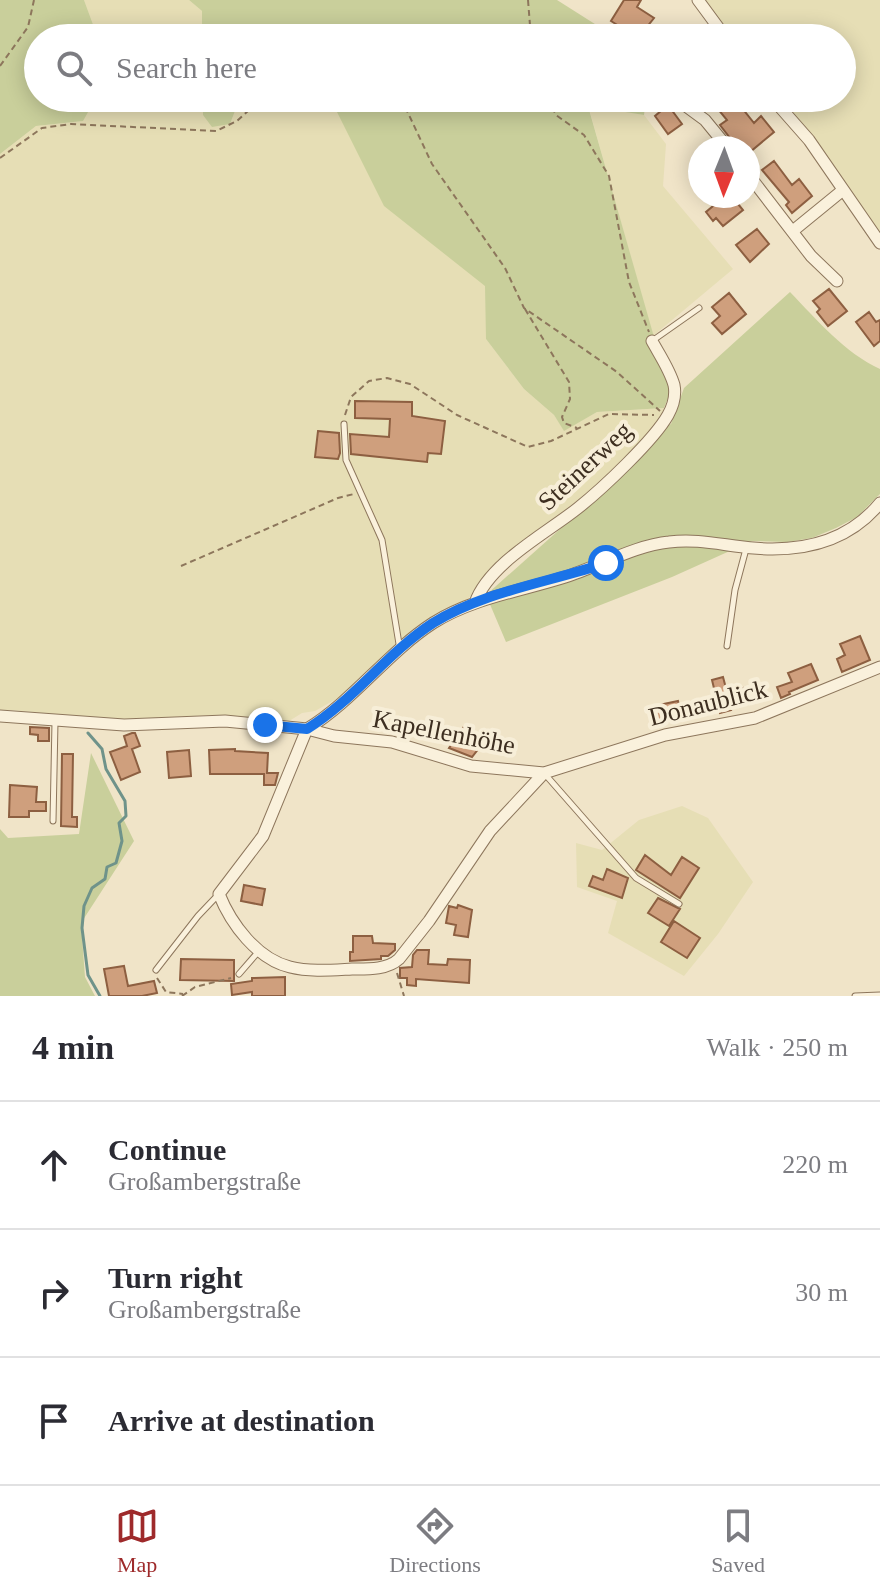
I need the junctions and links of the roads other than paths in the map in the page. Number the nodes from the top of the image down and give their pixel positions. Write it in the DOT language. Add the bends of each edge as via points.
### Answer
graph roads {
  1 [pos="698,0"];
  2 [pos="716,24"];
  3 [pos="694,112"];
  4 [pos="784,112"];
  5 [pos="718,136"];
  6 [pos="760,189"];
  7 [pos="843,190"];
  8 [pos="794,230"];
  9 [pos="880,243"];
  10 [pos="837,281"];
  11 [pos="699,308"];
  12 [pos="652,341"];
  13 [pos="344,424"];
  14 [pos="880,503"];
  15 [pos="747,547"];
  16 [pos="475,603"];
  17 [pos="727,646"];
  18 [pos="400,650"];
  19 [pos="880,667"];
  20 [pos="0,716"];
  21 [pos="55,719"];
  22 [pos="307,729"];
  23 [pos="544,773"];
  24 [pos="53,821"];
  25 [pos="219,894"];
  26 [pos="679,904"];
  27 [pos="259,950"];
  28 [pos="156,970"];
  29 [pos="239,974"];
  30 [pos="880,995"];
  31 [pos="855,996"];
  1 -- 2 [label="street"];
  3 -- 5 [label="street"];
  4 -- 7 [label="street"];
  6 -- 8 [label="street"];
  7 -- 8 [label="street"];
  7 -- 9 [label="street"];
  8 -- 10 [label="street"];
  11 -- 12 [label="lane"];
  12 -- 16 [label="street, Steinerweg" via="674,386 667,418 580,506 497,571"];
  13 -- 18 [label="lane" via="346,460 382,540"];
  14 -- 15 [label="street" via="852,529 824,543"];
  15 -- 16 [label="street" via="667,542"];
  15 -- 17 [label="lane"];
  16 -- 18 [label="street" via="433,623"];
  18 -- 22 [label="street"];
  19 -- 23 [label="street, Donaublick" via="755,718 665,735"];
  20 -- 21 [label="street, Kapellenhöhe"];
  21 -- 22 [label="street, Kapellenhöhe" via="124,725 225,721"];
  21 -- 24 [label="lane"];
  22 -- 23 [label="street, Kapellenhöhe" via="392,742 471,766"];
  22 -- 25 [label="street" via="263,836"];
  23 -- 26 [label="lane" via="636,878"];
  23 -- 27 [label="street, Kapellenhöhe" via="490,831 394,964 302,969 282,965"];
  25 -- 27 [label="street" via="235,925"];
  25 -- 28 [label="lane"];
  27 -- 29 [label="lane"];
  30 -- 31 [label="lane"];
}
